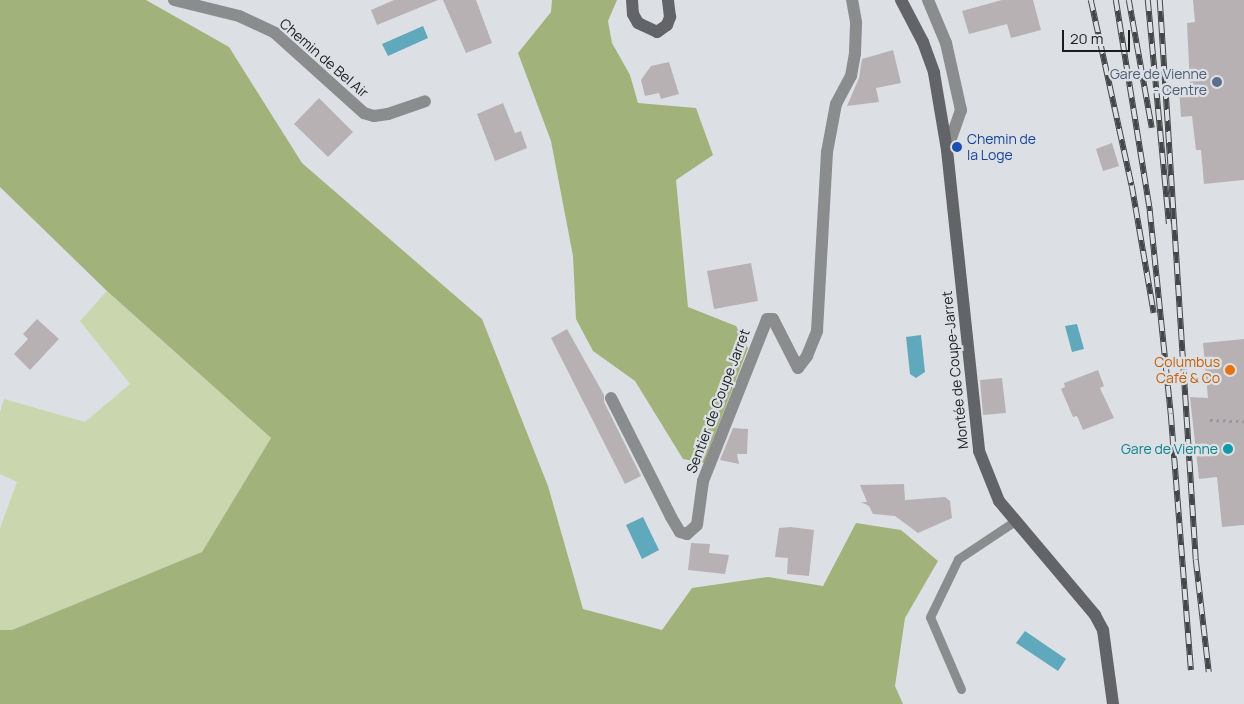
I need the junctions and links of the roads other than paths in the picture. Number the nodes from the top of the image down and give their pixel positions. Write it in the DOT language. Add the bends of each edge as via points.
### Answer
graph roads {
  1 [pos="174,0"];
  2 [pos="632,0"];
  3 [pos="668,0"];
  4 [pos="852,0"];
  5 [pos="901,0"];
  6 [pos="928,0"];
  7 [pos="425,101"];
  8 [pos="946,150"];
  9 [pos="611,398"];
  10 [pos="1015,521"];
  11 [pos="961,689"];
  12 [pos="1112,704"];
  1 -- 7 [label="street, Chemin de Bel Air" via="239,16 275,33 364,113 374,116 388,114"];
  2 -- 3 [label="main road" via="633,14 638,23 657,32 667,25 670,17"];
  4 -- 9 [label="street, Sentier de Coupe Jarret" via="856,52 851,76 836,104 826,152 817,331 807,356 798,368 773,319 766,319 703,481 697,525 687,534 680,532"];
  5 -- 8 [label="main road, Montée de Coupe-Jarret" via="923,42 934,73"];
  6 -- 8 [label="street" via="946,42 961,110"];
  8 -- 10 [label="main road, Montée de Coupe-Jarret" via="979,451 999,501"];
  10 -- 11 [label="lane" via="958,560 930,618"];
  10 -- 12 [label="main road, Montée de Coupe-Jarret" via="1095,614 1103,630"];
}
